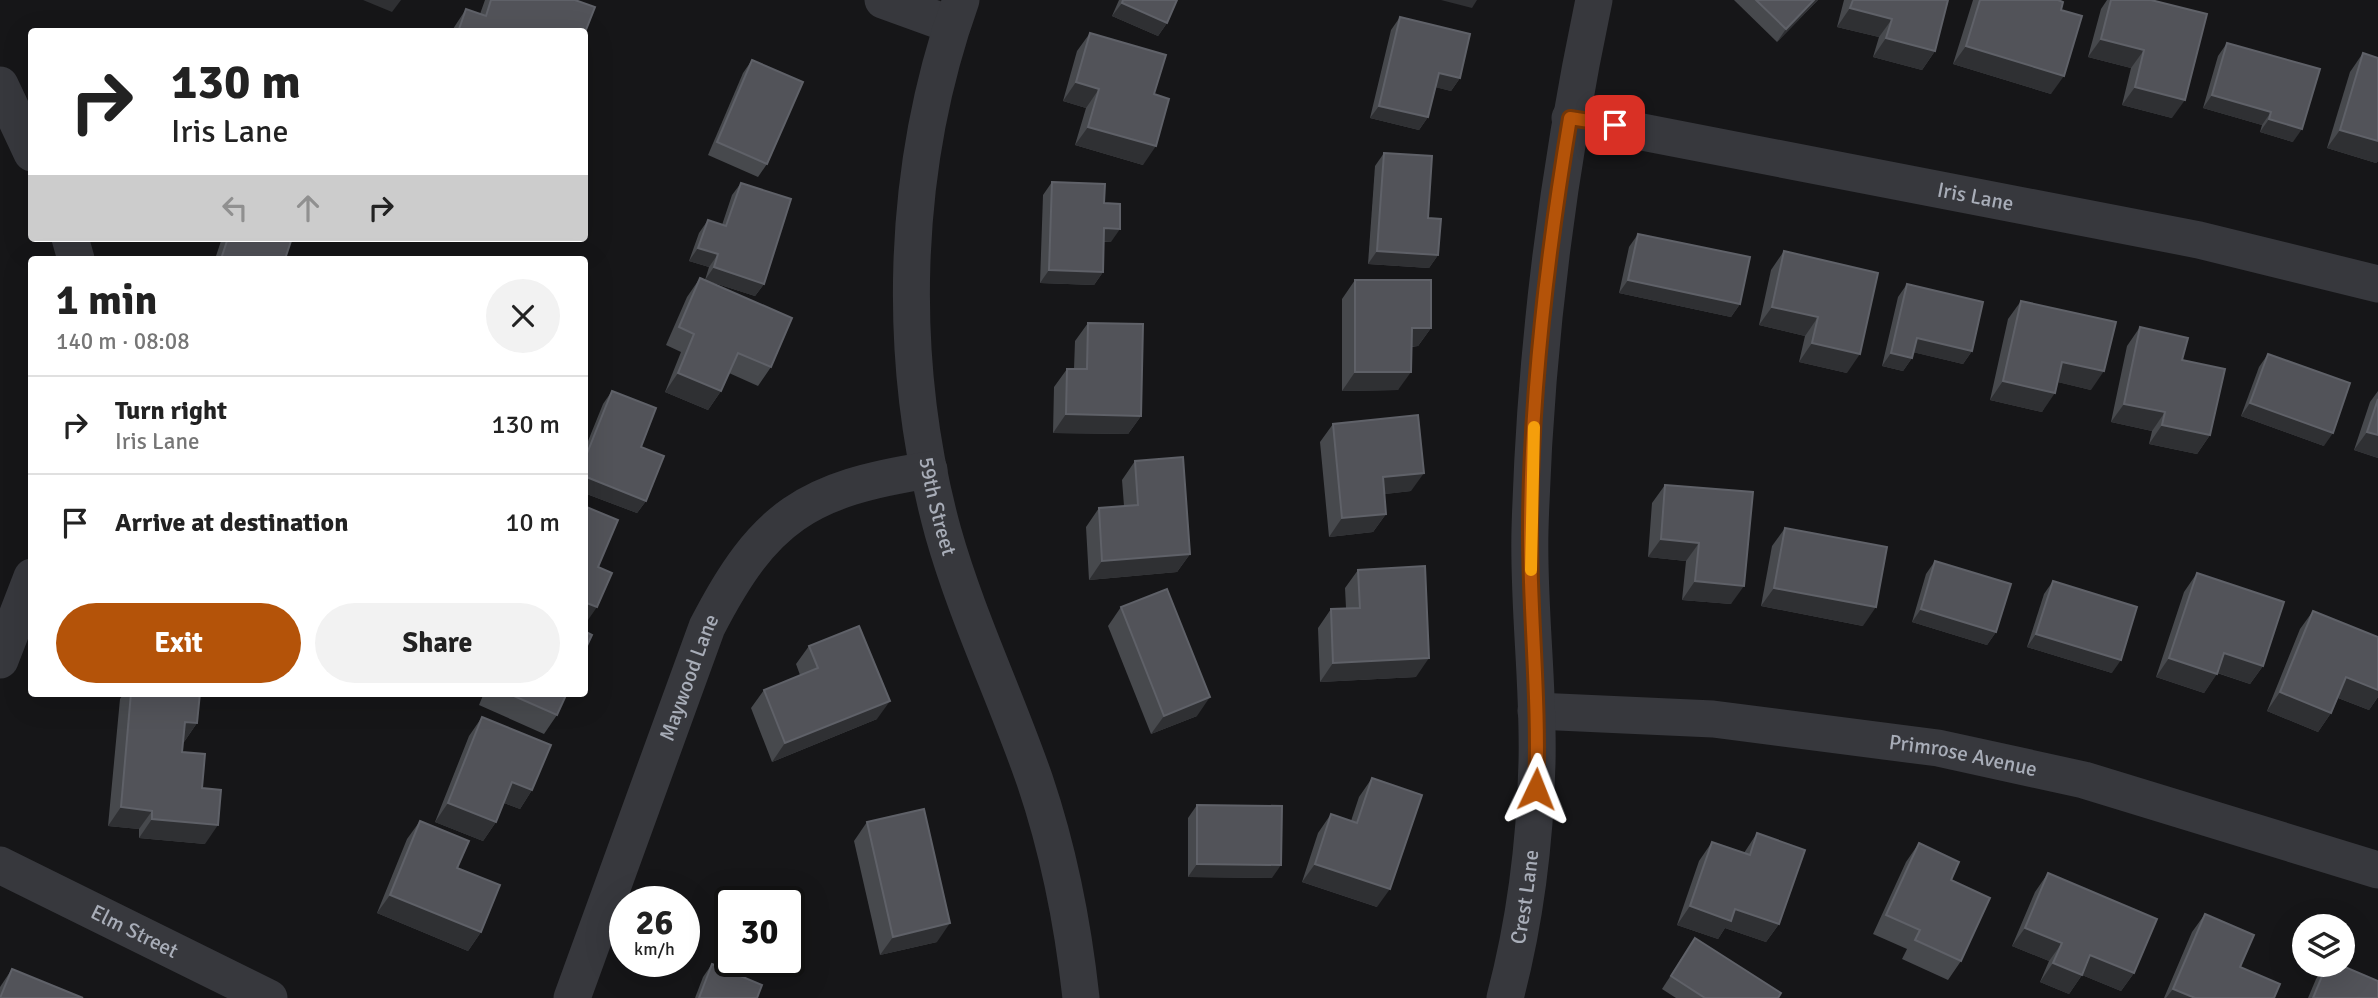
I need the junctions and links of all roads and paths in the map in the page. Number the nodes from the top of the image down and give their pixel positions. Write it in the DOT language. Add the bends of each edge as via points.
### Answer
graph roads {
  1 [pos="883,0"];
  2 [pos="1594,0"];
  3 [pos="957,12"];
  4 [pos="0,85"];
  5 [pos="1570,118"];
  6 [pos="28,144"];
  7 [pos="2378,284"];
  8 [pos="929,470"];
  9 [pos="28,587"];
  10 [pos="0,660"];
  11 [pos="1536,711"];
  12 [pos="0,865"];
  13 [pos="2378,870"];
  14 [pos="269,998"];
  15 [pos="572,998"];
  16 [pos="1081,998"];
  17 [pos="1505,998"];
  1 -- 3 [label="street"];
  2 -- 5 [label="street, Crest Lane"];
  3 -- 8 [label="street, 59th Street" via="924,147 913,239 914,363"];
  4 -- 6 [label="street"];
  5 -- 7 [label="street, Iris Lane" via="2199,240"];
  5 -- 11 [label="street, Crest Lane" via="1546,284 1534,413 1530,534"];
  8 -- 15 [label="street, Maywood Lane" via="869,479 828,494 791,515 746,558 707,627"];
  8 -- 16 [label="street, 59th Street" via="944,533 1049,827 1074,934"];
  9 -- 10 [label="street"];
  11 -- 13 [label="street, Primrose Avenue" via="1767,724 1951,751 2084,780"];
  11 -- 17 [label="street, Crest Lane" via="1532,849"];
  12 -- 14 [label="street, Elm Street"];
}
